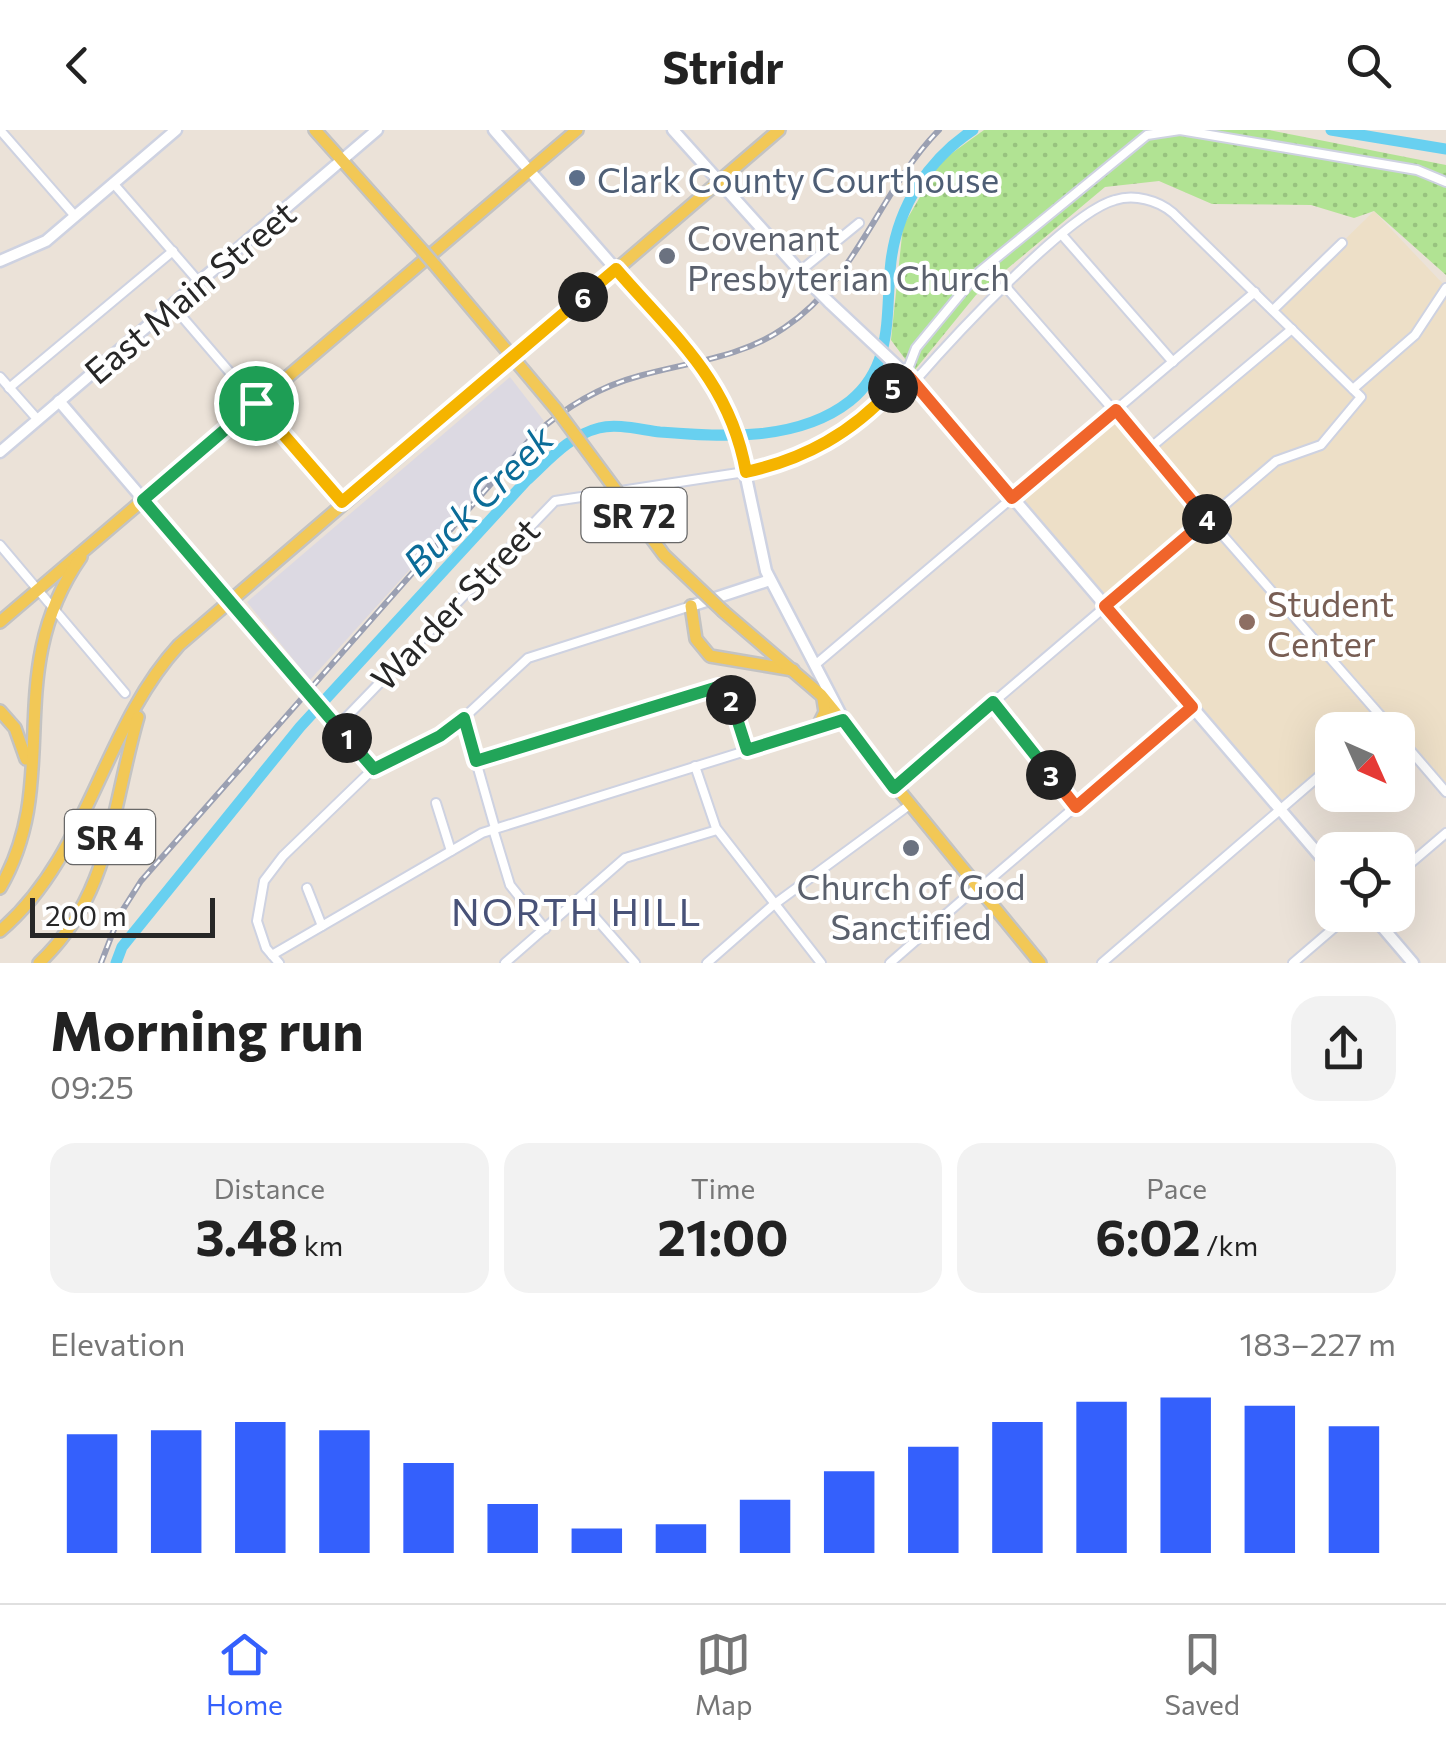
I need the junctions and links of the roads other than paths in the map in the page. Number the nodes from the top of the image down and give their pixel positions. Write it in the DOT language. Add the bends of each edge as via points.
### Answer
graph roads {
  1 [pos="0,130"];
  2 [pos="176,130"];
  3 [pos="315,130"];
  4 [pos="377,130"];
  5 [pos="494,130"];
  6 [pos="578,130"];
  7 [pos="673,130"];
  8 [pos="772,132"];
  9 [pos="342,160"];
  10 [pos="530,171"];
  11 [pos="718,182"];
  12 [pos="1446,182"];
  13 [pos="113,184"];
  14 [pos="75,216"];
  15 [pos="859,223"];
  16 [pos="1063,236"];
  17 [pos="1342,242"];
  18 [pos="172,251"];
  19 [pos="0,261"];
  20 [pos="616,269"];
  21 [pos="799,272"];
  22 [pos="200,282"];
  23 [pos="1005,286"];
  24 [pos="1446,288"];
  25 [pos="1255,292"];
  26 [pos="172,306"];
  27 [pos="1273,310"];
  28 [pos="1292,329"];
  29 [pos="513,357"];
  30 [pos="1172,362"];
  31 [pos="910,378"];
  32 [pos="1,380"];
  33 [pos="9,388"];
  34 [pos="1353,390"];
  35 [pos="59,402"];
  36 [pos="256,403"];
  37 [pos="1116,410"];
  38 [pos="38,420"];
  39 [pos="1150,448"];
  40 [pos="0,452"];
  41 [pos="746,472"];
  42 [pos="1012,498"];
  43 [pos="143,500"];
  44 [pos="342,502"];
  45 [pos="1209,518"];
  46 [pos="92,542"];
  47 [pos="0,545"];
  48 [pos="770,580"];
  49 [pos="38,590"];
  50 [pos="229,600"];
  51 [pos="51,605"];
  52 [pos="691,606"];
  53 [pos="1105,606"];
  54 [pos="0,622"];
  55 [pos="815,666"];
  56 [pos="797,670"];
  57 [pos="126,692"];
  58 [pos="144,693"];
  59 [pos="821,695"];
  60 [pos="993,702"];
  61 [pos="1192,707"];
  62 [pos="0,711"];
  63 [pos="1376,712"];
  64 [pos="464,718"];
  65 [pos="843,720"];
  66 [pos="335,723"];
  67 [pos="817,728"];
  68 [pos="747,750"];
  69 [pos="1415,756"];
  70 [pos="476,761"];
  71 [pos="695,766"];
  72 [pos="374,769"];
  73 [pos="29,774"];
  74 [pos="1315,780"];
  75 [pos="894,788"];
  76 [pos="1446,792"];
  77 [pos="436,803"];
  78 [pos="908,806"];
  79 [pos="1076,807"];
  80 [pos="1281,810"];
  81 [pos="494,828"];
  82 [pos="717,830"];
  83 [pos="1446,832"];
  84 [pos="1315,850"];
  85 [pos="451,851"];
  86 [pos="1415,859"];
  87 [pos="0,888"];
  88 [pos="307,888"];
  89 [pos="977,889"];
  90 [pos="579,899"];
  91 [pos="772,906"];
  92 [pos="322,926"];
  93 [pos="544,929"];
  94 [pos="0,931"];
  95 [pos="1330,932"];
  96 [pos="1387,932"];
  97 [pos="272,955"];
  98 [pos="39,963"];
  99 [pos="279,963"];
  100 [pos="505,963"];
  101 [pos="636,963"];
  102 [pos="707,963"];
  103 [pos="821,963"];
  104 [pos="890,963"];
  105 [pos="1040,963"];
  106 [pos="1102,963"];
  107 [pos="1293,963"];
  108 [pos="1413,963"];
  1 -- 14 [label="street"];
  2 -- 13 [label="street"];
  3 -- 9 [label="main road, SR 72"];
  4 -- 9 [label="street, East Main Street"];
  5 -- 10 [label="street"];
  6 -- 10 [label="main road"];
  7 -- 11 [label="street"];
  8 -- 11 [label="main road"];
  9 -- 22 [label="street, East Main Street"];
  9 -- 29 [label="main road, SR 72, bridge"];
  10 -- 20 [label="street"];
  10 -- 36 [label="main road"];
  11 -- 20 [label="main road"];
  11 -- 21 [label="street"];
  12 -- 31 [label="street" via="1417,170 1180,130 1147,135 978,273 916,348"];
  13 -- 14 [label="street"];
  13 -- 18 [label="street"];
  14 -- 19 [label="street" via="38,246"];
  15 -- 21 [label="street"];
  16 -- 23 [label="street"];
  16 -- 25 [label="street" via="1104,204 1144,200 1173,213"];
  16 -- 30 [label="street"];
  17 -- 27 [label="street"];
  18 -- 22 [label="street"];
  18 -- 33 [label="street"];
  20 -- 29 [label="main road"];
  20 -- 41 [label="street, bridge" via="728,408"];
  21 -- 31 [label="street, bridge"];
  22 -- 26 [label="street, East Main Street"];
  23 -- 31 [label="street"];
  23 -- 37 [label="street"];
  24 -- 34 [label="street" via="1415,335"];
  25 -- 27 [label="street"];
  25 -- 30 [label="street"];
  26 -- 35 [label="street, East Main Street"];
  26 -- 36 [label="street"];
  27 -- 28 [label="street"];
  28 -- 34 [label="street"];
  28 -- 39 [label="street"];
  29 -- 44 [label="main road"];
  29 -- 56 [label="main road, SR 72, bridge" via="664,555"];
  30 -- 37 [label="street"];
  31 -- 41 [label="street, Warder Street" via="837,438"];
  31 -- 42 [label="street"];
  32 -- 33 [label="street"];
  33 -- 38 [label="street"];
  34 -- 45 [label="street" via="1361,398 1321,445 1276,461"];
  35 -- 38 [label="street, East Main Street"];
  35 -- 43 [label="street"];
  36 -- 43 [label="main road"];
  36 -- 44 [label="street"];
  37 -- 39 [label="street"];
  37 -- 42 [label="street"];
  38 -- 40 [label="street, East Main Street"];
  39 -- 45 [label="street"];
  41 -- 48 [label="street"];
  41 -- 66 [label="street, Warder Street" via="572,496 547,506"];
  42 -- 53 [label="street"];
  42 -- 55 [label="street"];
  43 -- 46 [label="main road"];
  43 -- 50 [label="street"];
  44 -- 50 [label="main road"];
  45 -- 53 [label="street"];
  45 -- 63 [label="street"];
  46 -- 49 [label="main road"];
  46 -- 51 [label="main road"];
  47 -- 49 [label="street"];
  48 -- 52 [label="street"];
  48 -- 55 [label="street"];
  49 -- 51 [label="street"];
  49 -- 54 [label="main road"];
  50 -- 58 [label="main road" via="174,649"];
  50 -- 66 [label="street"];
  51 -- 57 [label="street"];
  51 -- 73 [label="main road" via="34,666"];
  52 -- 56 [label="main road" via="696,639 710,656"];
  52 -- 64 [label="street" via="539,652"];
  53 -- 60 [label="street"];
  53 -- 61 [label="street"];
  55 -- 65 [label="street"];
  56 -- 59 [label="main road, SR 72"];
  58 -- 94 [label="main road" via="62,855"];
  58 -- 98 [label="main road, SR 4" via="99,878 74,925"];
  59 -- 65 [label="main road, SR 72"];
  59 -- 67 [label="main road" via="825,712"];
  60 -- 75 [label="street"];
  60 -- 79 [label="street"];
  61 -- 79 [label="street"];
  61 -- 80 [label="street"];
  62 -- 73 [label="main road" via="20,737"];
  64 -- 70 [label="street"];
  64 -- 72 [label="street"];
  65 -- 67 [label="street"];
  65 -- 75 [label="main road, SR 72"];
  66 -- 72 [label="street"];
  67 -- 68 [label="street"];
  68 -- 70 [label="street" via="728,692 718,687"];
  68 -- 71 [label="street"];
  69 -- 76 [label="street"];
  70 -- 81 [label="street"];
  71 -- 81 [label="street"];
  71 -- 82 [label="street"];
  72 -- 97 [label="street" via="269,872 257,902 261,936"];
  73 -- 87 [label="main road" via="26,826"];
  74 -- 80 [label="street"];
  75 -- 78 [label="main road, SR 72"];
  77 -- 85 [label="street"];
  78 -- 89 [label="main road, SR 72"];
  78 -- 91 [label="street"];
  79 -- 89 [label="street"];
  80 -- 84 [label="street"];
  80 -- 106 [label="street"];
  81 -- 85 [label="street"];
  81 -- 93 [label="street" via="510,885"];
  82 -- 90 [label="street" via="625,858"];
  82 -- 91 [label="street"];
  83 -- 86 [label="street"];
  85 -- 92 [label="street"];
  88 -- 92 [label="street"];
  89 -- 104 [label="street"];
  89 -- 105 [label="main road, SR 72"];
  90 -- 93 [label="street"];
  90 -- 101 [label="street"];
  91 -- 102 [label="street"];
  91 -- 103 [label="street"];
  92 -- 97 [label="street"];
  93 -- 100 [label="street"];
  95 -- 107 [label="street"];
  96 -- 108 [label="street"];
  97 -- 99 [label="street"];
}
